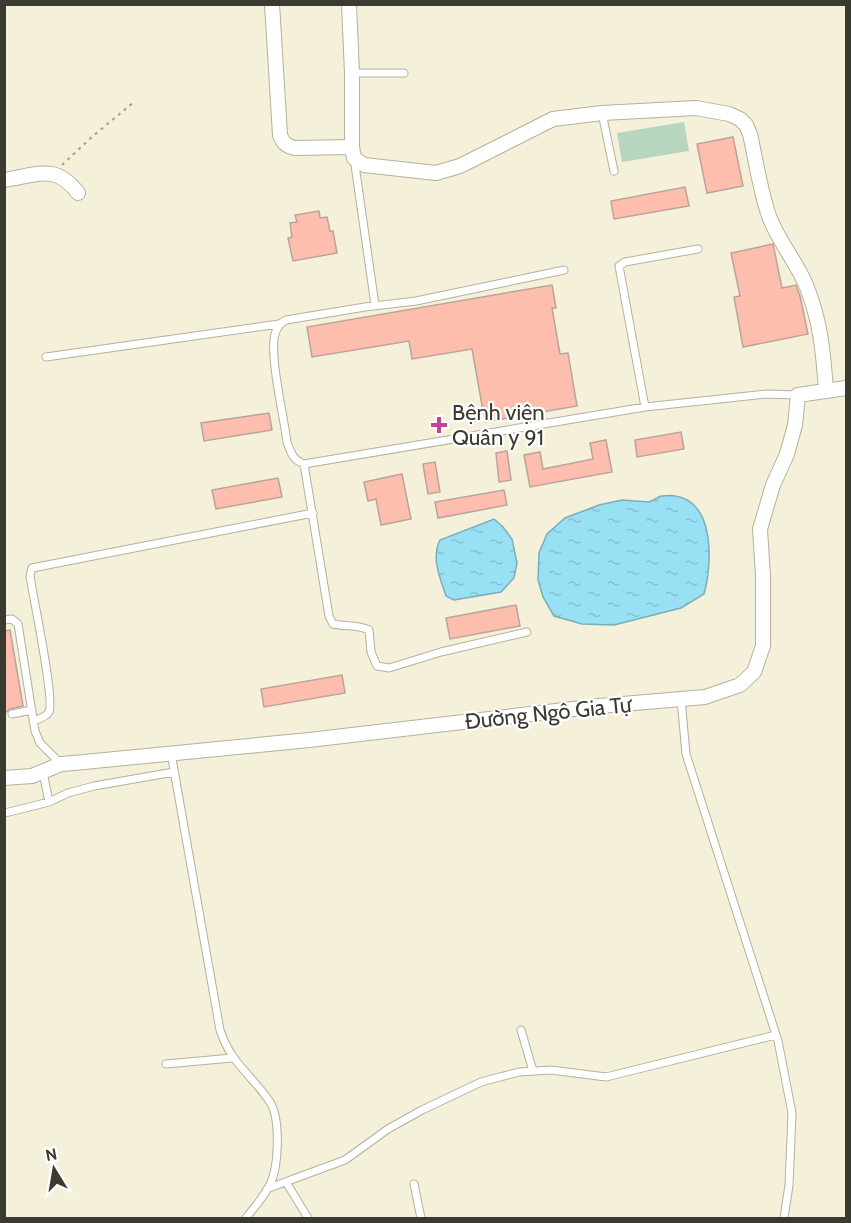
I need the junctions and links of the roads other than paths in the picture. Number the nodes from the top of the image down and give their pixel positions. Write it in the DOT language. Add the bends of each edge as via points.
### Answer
graph roads {
  1 [pos="272,4"];
  2 [pos="349,4"];
  3 [pos="352,73"];
  4 [pos="404,73"];
  5 [pos="602,113"];
  6 [pos="353,153"];
  7 [pos="614,171"];
  8 [pos="4,180"];
  9 [pos="78,194"];
  10 [pos="698,249"];
  11 [pos="564,270"];
  12 [pos="375,305"];
  13 [pos="279,324"];
  14 [pos="46,357"];
  15 [pos="846,388"];
  16 [pos="826,390"];
  17 [pos="798,395"];
  18 [pos="645,407"];
  19 [pos="304,464"];
  20 [pos="313,513"];
  21 [pos="4,620"];
  22 [pos="527,632"];
  23 [pos="681,699"];
  24 [pos="32,710"];
  25 [pos="12,714"];
  26 [pos="33,721"];
  27 [pos="171,753"];
  28 [pos="61,764"];
  29 [pos="43,772"];
  30 [pos="174,772"];
  31 [pos="4,778"];
  32 [pos="49,802"];
  33 [pos="5,813"];
  34 [pos="521,1030"];
  35 [pos="776,1035"];
  36 [pos="232,1058"];
  37 [pos="166,1064"];
  38 [pos="533,1071"];
  39 [pos="286,1182"];
  40 [pos="414,1184"];
  41 [pos="268,1188"];
  42 [pos="250,1217"];
  43 [pos="308,1218"];
  44 [pos="421,1218"];
  45 [pos="784,1218"];
  1 -- 6 [label="street" via="283,142 288,147"];
  2 -- 3 [label="street"];
  3 -- 4 [label="lane"];
  3 -- 6 [label="street"];
  5 -- 6 [label="street" via="553,119 445,172 364,165"];
  5 -- 7 [label="lane"];
  5 -- 16 [label="street" via="696,108 729,114 746,125 768,214 806,285 822,334"];
  6 -- 12 [label="lane"];
  8 -- 9 [label="street" via="54,173 69,182"];
  10 -- 18 [label="lane" via="625,261 620,266"];
  11 -- 12 [label="lane" via="466,292"];
  12 -- 13 [label="lane"];
  13 -- 14 [label="lane"];
  13 -- 19 [label="lane" via="274,335 275,363 288,442 291,454"];
  15 -- 16 [label="street"];
  16 -- 17 [label="street"];
  17 -- 18 [label="lane" via="767,394"];
  17 -- 23 [label="street, Đường Ngô Gia Tự" via="787,454 772,485 760,529 763,646 754,672 740,686 705,697"];
  18 -- 19 [label="lane"];
  19 -- 20 [label="lane"];
  20 -- 22 [label="lane" via="329,616 333,624 369,630 377,666 390,668"];
  20 -- 26 [label="lane" via="32,568 30,576 50,704 45,717"];
  21 -- 24 [label="lane" via="12,619 18,624"];
  23 -- 27 [label="street, Đường Ngô Gia Tự"];
  23 -- 35 [label="lane" via="686,754"];
  24 -- 25 [label="lane"];
  24 -- 26 [label="lane"];
  26 -- 28 [label="lane" via="40,743"];
  27 -- 28 [label="street, Đường Ngô Gia Tự"];
  27 -- 30 [label="lane"];
  28 -- 29 [label="street, Đường Ngô Gia Tự"];
  29 -- 31 [label="street, Đường Ngô Gia Tự"];
  29 -- 32 [label="lane"];
  30 -- 32 [label="lane" via="94,786"];
  30 -- 36 [label="lane" via="220,1030"];
  32 -- 33 [label="lane"];
  34 -- 38 [label="lane"];
  35 -- 38 [label="lane" via="606,1077"];
  35 -- 45 [label="lane" via="792,1113"];
  36 -- 37 [label="lane"];
  36 -- 41 [label="lane" via="276,1114 273,1177"];
  38 -- 39 [label="lane" via="482,1082 397,1124 345,1160"];
  39 -- 41 [label="lane"];
  39 -- 43 [label="lane"];
  40 -- 44 [label="lane"];
  41 -- 42 [label="lane"];
}
